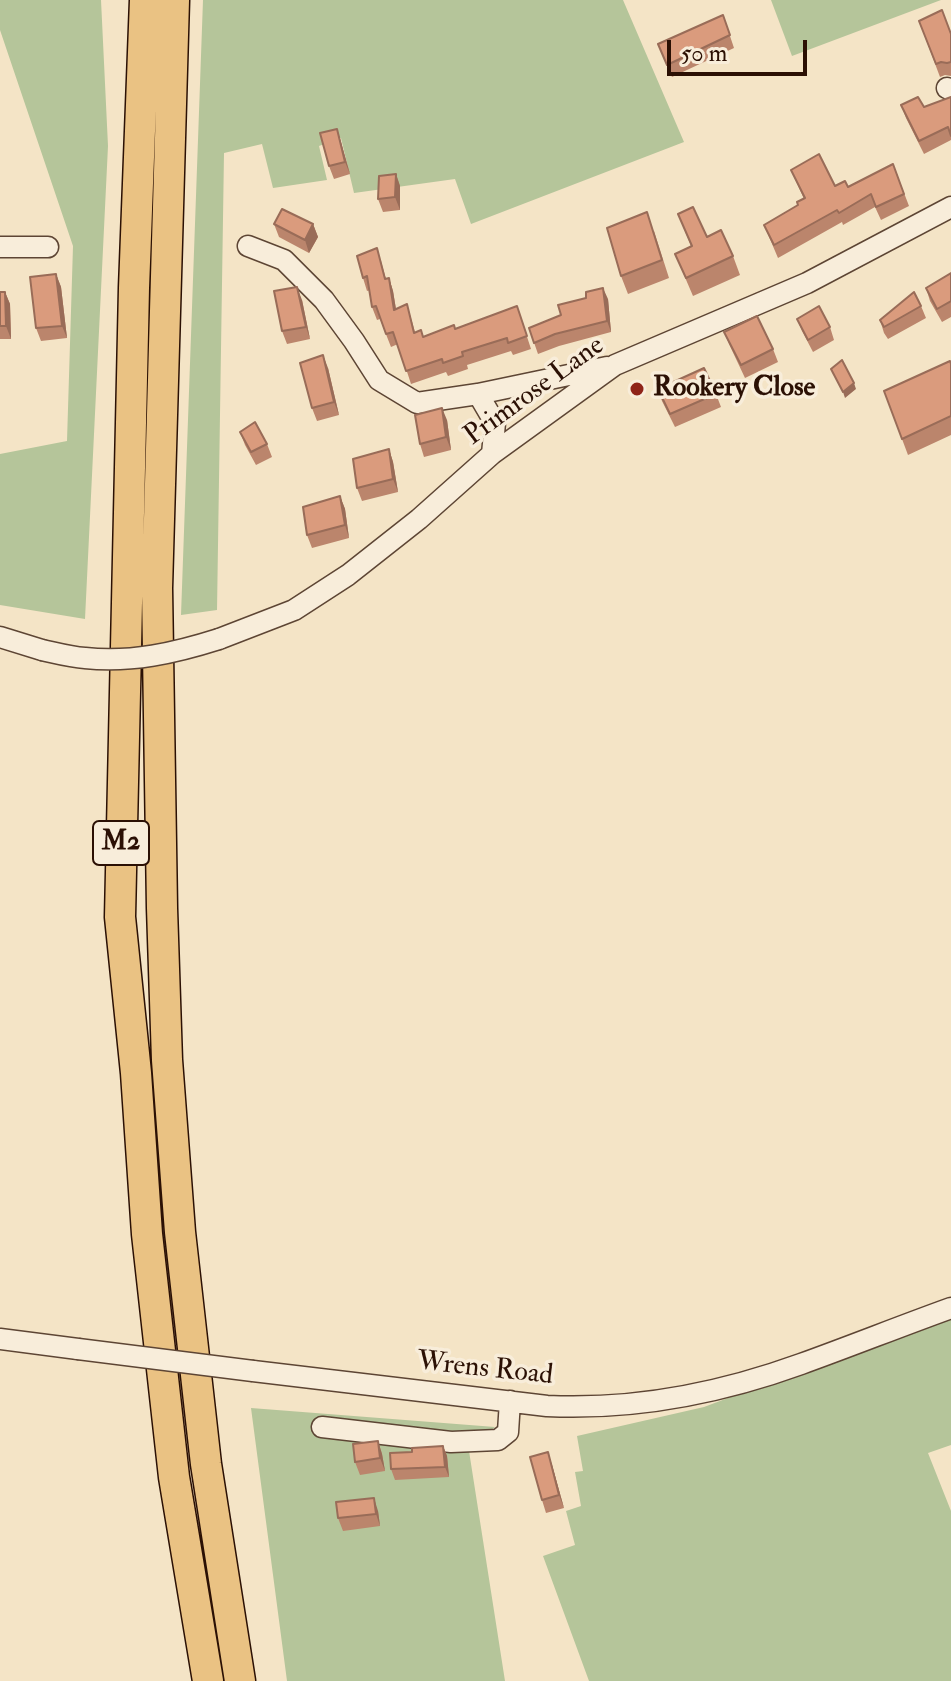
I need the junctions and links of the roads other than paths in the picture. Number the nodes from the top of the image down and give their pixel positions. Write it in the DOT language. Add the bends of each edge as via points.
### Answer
graph roads {
  1 [pos="145,0"];
  2 [pos="174,0"];
  3 [pos="951,207"];
  4 [pos="248,246"];
  5 [pos="0,247"];
  6 [pos="48,247"];
  7 [pos="615,365"];
  8 [pos="478,394"];
  9 [pos="492,454"];
  10 [pos="0,637"];
  11 [pos="951,1308"];
  12 [pos="0,1339"];
  13 [pos="510,1401"];
  14 [pos="322,1427"];
  15 [pos="208,1681"];
  16 [pos="240,1681"];
  1 -- 15 [label="highway, M2" via="120,917 174,1477"];
  2 -- 16 [label="highway, M2" via="157,588 167,1060 206,1464"];
  3 -- 7 [label="street, Primrose Lane" via="807,283"];
  4 -- 8 [label="street" via="284,260 324,300 379,380 417,403"];
  5 -- 6 [label="street"];
  7 -- 8 [label="street"];
  7 -- 9 [label="street, Primrose Lane"];
  8 -- 9 [label="street" via="495,423"];
  9 -- 10 [label="street, Primrose Lane, bridge" via="348,575 294,610 219,639 126,659 84,658"];
  11 -- 13 [label="street, Wrens Road" via="800,1365 674,1398 579,1407"];
  12 -- 13 [label="street, Wrens Road, bridge"];
  13 -- 14 [label="street" via="508,1432 498,1440 451,1442"];
}
